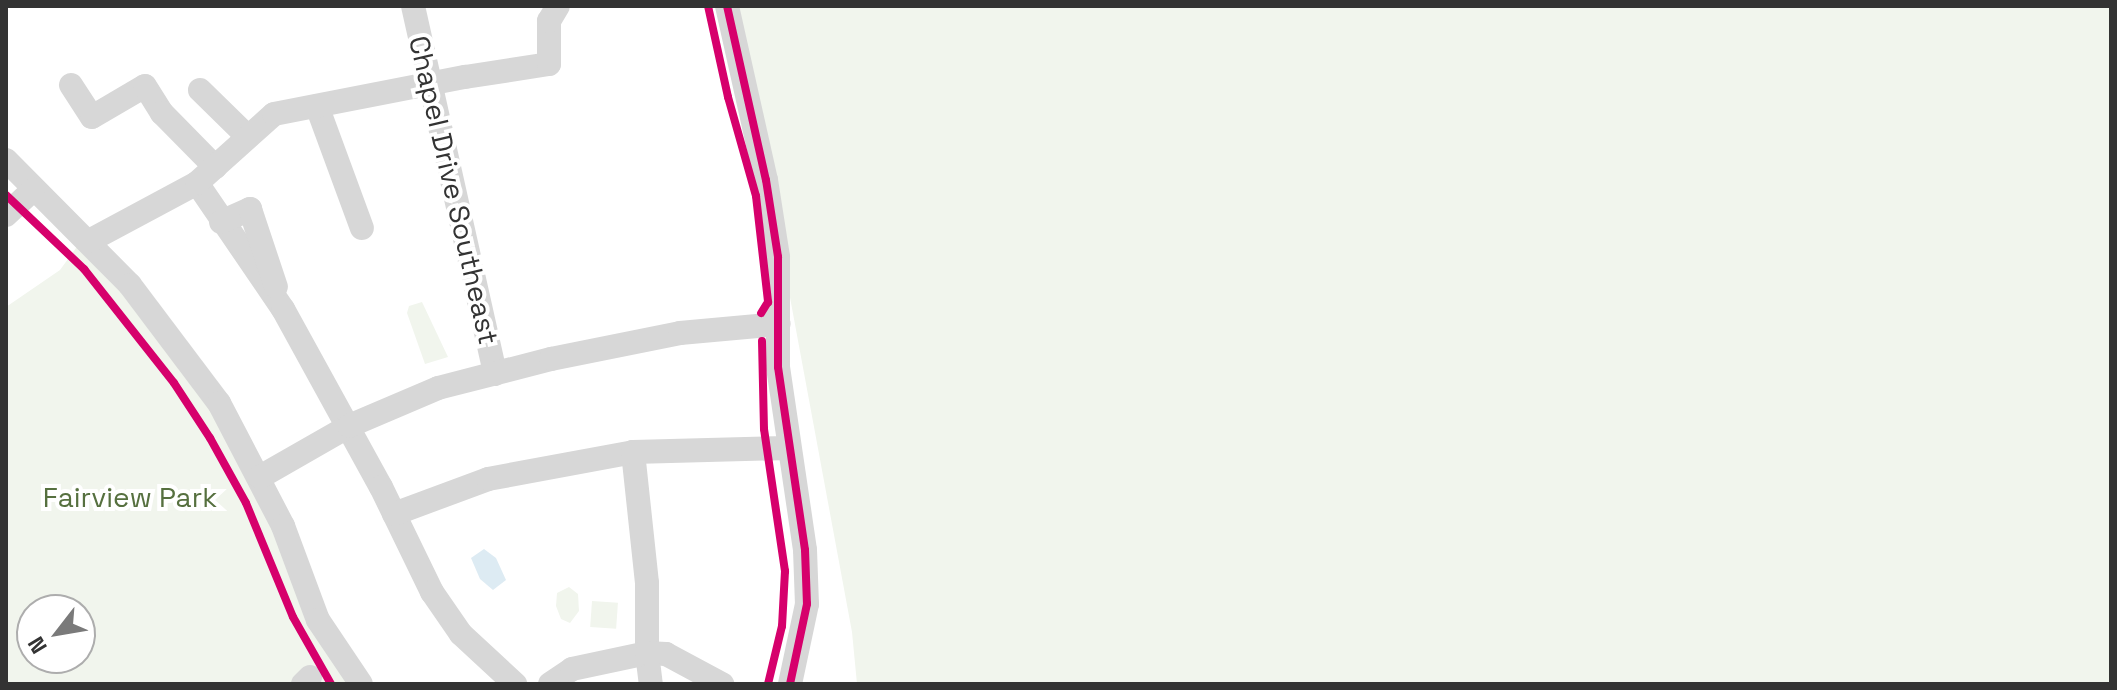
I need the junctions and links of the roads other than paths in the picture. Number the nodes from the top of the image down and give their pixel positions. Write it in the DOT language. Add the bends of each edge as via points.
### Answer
graph roads {
  1 [pos="413,6"];
  2 [pos="558,6"];
  3 [pos="727,6"];
  4 [pos="429,83"];
  5 [pos="71,85"];
  6 [pos="200,90"];
  7 [pos="317,106"];
  8 [pos="248,137"];
  9 [pos="6,160"];
  10 [pos="206,175"];
  11 [pos="33,190"];
  12 [pos="6,215"];
  13 [pos="362,228"];
  14 [pos="89,241"];
  15 [pos="779,324"];
  16 [pos="495,374"];
  17 [pos="349,426"];
  18 [pos="789,448"];
  19 [pos="633,452"];
  20 [pos="260,477"];
  21 [pos="394,514"];
  22 [pos="647,653"];
  23 [pos="361,684"];
  24 [pos="515,684"];
  25 [pos="550,684"];
  26 [pos="651,684"];
  27 [pos="722,684"];
  28 [pos="790,684"];
  1 -- 4 [label="street, Chapel Drive Southeast"];
  2 -- 4 [label="street" via="549,21 549,64"];
  3 -- 15 [label="street" via="766,180 778,257"];
  4 -- 7 [label="street"];
  4 -- 16 [label="street, Chapel Drive Southeast"];
  5 -- 10 [label="street" via="92,117 145,86"];
  6 -- 8 [label="street"];
  7 -- 8 [label="street" via="274,114"];
  7 -- 13 [label="street"];
  8 -- 10 [label="street"];
  9 -- 11 [label="street"];
  10 -- 14 [label="street"];
  10 -- 17 [label="street" via="221,222 283,309"];
  11 -- 12 [label="street"];
  11 -- 14 [label="street"];
  14 -- 20 [label="street" via="178,344"];
  15 -- 16 [label="street" via="680,333"];
  15 -- 18 [label="street" via="778,367"];
  16 -- 17 [label="street" via="438,388"];
  17 -- 20 [label="street"];
  17 -- 21 [label="street"];
  18 -- 19 [label="street"];
  18 -- 28 [label="street" via="805,550 807,604"];
  19 -- 21 [label="street" via="488,479"];
  19 -- 22 [label="street" via="647,583"];
  20 -- 23 [label="street" via="318,620"];
  21 -- 24 [label="street" via="432,592 461,634"];
  22 -- 25 [label="street" via="572,669"];
  22 -- 26 [label="street"];
  22 -- 27 [label="street" via="666,654"];
}
